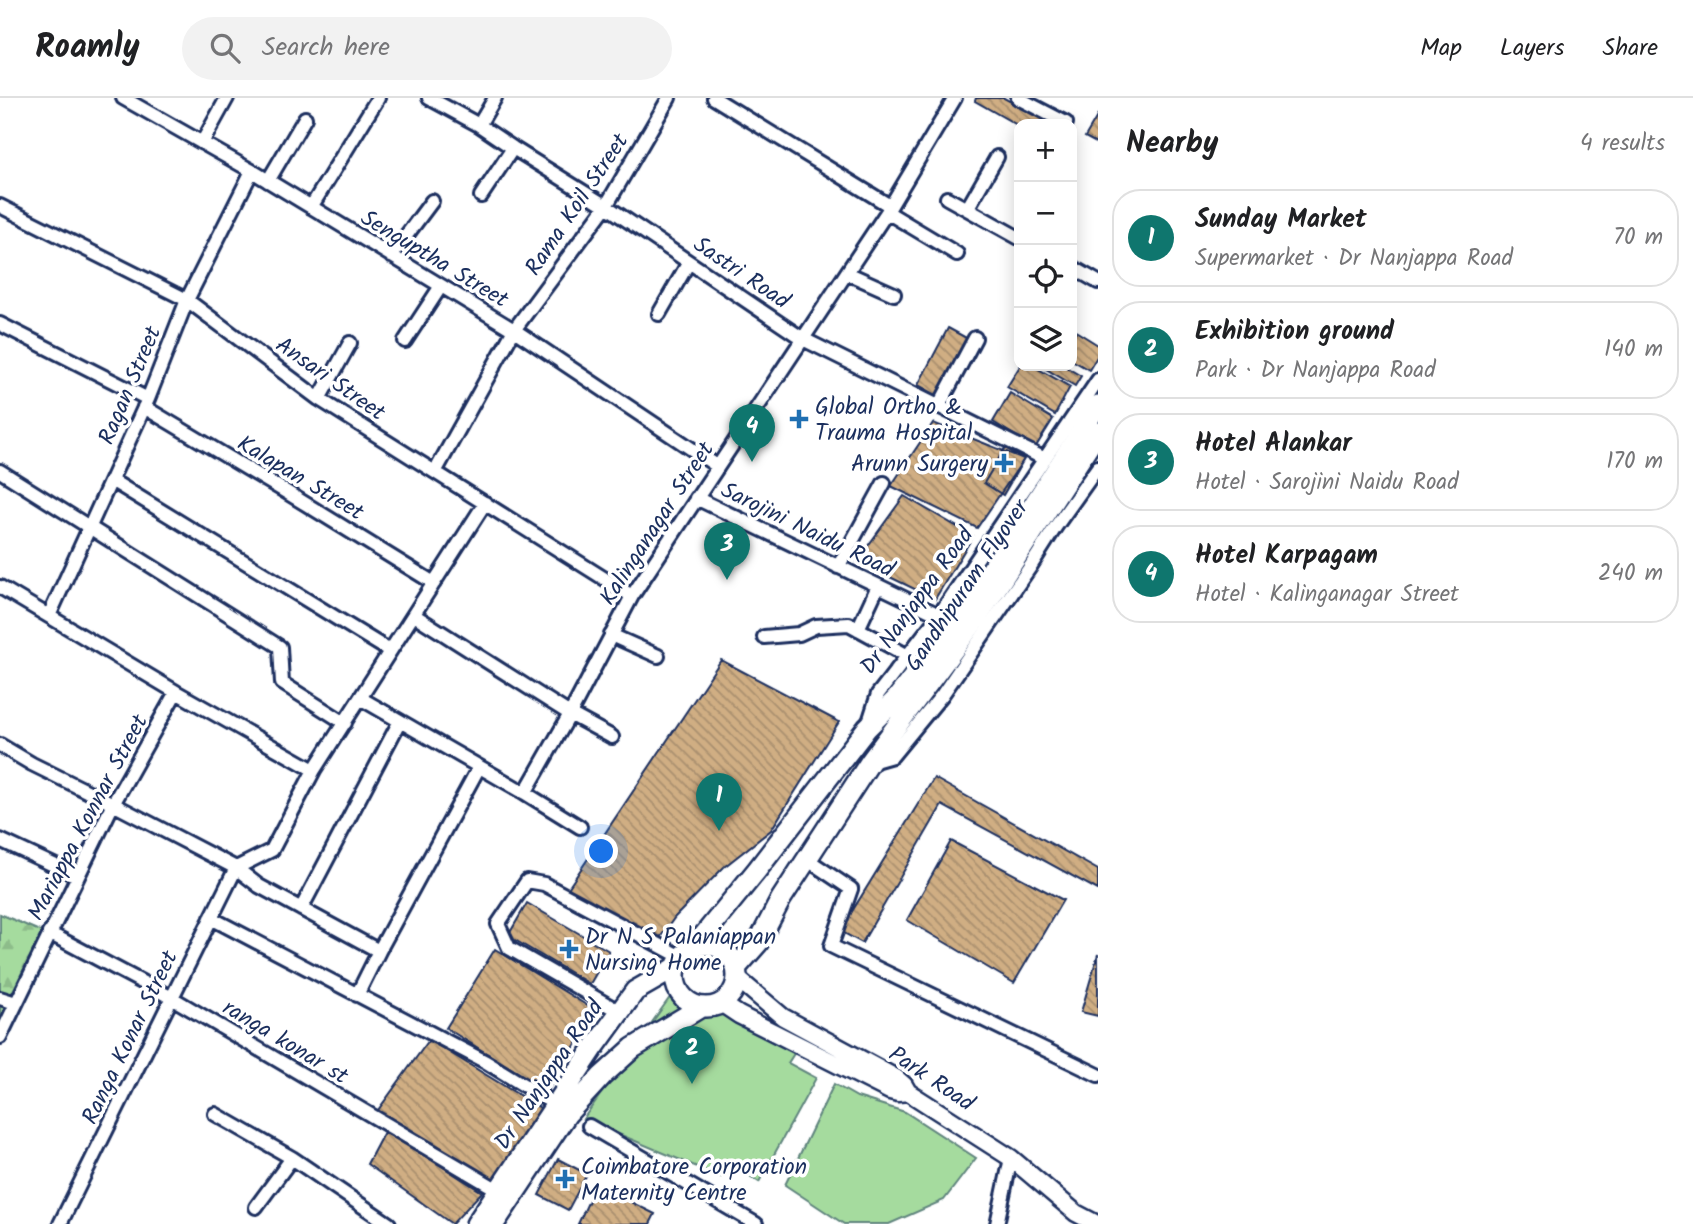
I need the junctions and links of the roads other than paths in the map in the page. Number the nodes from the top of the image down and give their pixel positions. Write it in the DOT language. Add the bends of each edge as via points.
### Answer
graph roads {
  1 [pos="123,98"];
  2 [pos="227,98"];
  3 [pos="378,98"];
  4 [pos="429,98"];
  5 [pos="495,98"];
  6 [pos="669,98"];
  7 [pos="714,98"];
  8 [pos="955,98"];
  9 [pos="1018,98"];
  10 [pos="444,102"];
  11 [pos="305,118"];
  12 [pos="1058,119"];
  13 [pos="479,125"];
  14 [pos="202,143"];
  15 [pos="513,148"];
  16 [pos="997,157"];
  17 [pos="252,171"];
  18 [pos="268,181"];
  19 [pos="481,196"];
  20 [pos="947,198"];
  21 [pos="432,201"];
  22 [pos="0,206"];
  23 [pos="606,206"];
  24 [pos="311,207"];
  25 [pos="889,209"];
  26 [pos="967,209"];
  27 [pos="1014,235"];
  28 [pos="957,254"];
  29 [pos="391,256"];
  30 [pos="689,262"];
  31 [pos="1077,270"];
  32 [pos="847,273"];
  33 [pos="1098,282"];
  34 [pos="441,286"];
  35 [pos="894,294"];
  36 [pos="187,300"];
  37 [pos="659,314"];
  38 [pos="0,324"];
  39 [pos="514,330"];
  40 [pos="975,338"];
  41 [pos="803,339"];
  42 [pos="405,341"];
  43 [pos="349,343"];
  44 [pos="1098,380"];
  45 [pos="319,399"];
  46 [pos="146,403"];
  47 [pos="1098,405"];
  48 [pos="939,406"];
  49 [pos="1098,432"];
  50 [pos="1045,459"];
  51 [pos="717,466"];
  52 [pos="1098,467"];
  53 [pos="0,471"];
  54 [pos="435,472"];
  55 [pos="111,480"];
  56 [pos="884,483"];
  57 [pos="696,498"];
  58 [pos="485,503"];
  59 [pos="90,526"];
  60 [pos="838,567"];
  61 [pos="434,583"];
  62 [pos="878,586"];
  63 [pos="0,587"];
  64 [pos="632,596"];
  65 [pos="414,615"];
  66 [pos="939,615"];
  67 [pos="49,616"];
  68 [pos="858,629"];
  69 [pos="611,635"];
  70 [pos="764,637"];
  71 [pos="390,651"];
  72 [pos="658,656"];
  73 [pos="908,656"];
  74 [pos="176,692"];
  75 [pos="360,698"];
  76 [pos="904,703"];
  77 [pos="570,714"];
  78 [pos="400,721"];
  79 [pos="345,723"];
  80 [pos="867,728"];
  81 [pos="612,737"];
  82 [pos="0,745"];
  83 [pos="870,762"];
  84 [pos="479,766"];
  85 [pos="314,770"];
  86 [pos="526,793"];
  87 [pos="113,804"];
  88 [pos="580,827"];
  89 [pos="0,840"];
  90 [pos="808,860"];
  91 [pos="236,868"];
  92 [pos="77,876"];
  93 [pos="301,909"];
  94 [pos="211,918"];
  95 [pos="49,933"];
  96 [pos="379,951"];
  97 [pos="684,957"];
  98 [pos="737,973"];
  99 [pos="357,995"];
  100 [pos="0,998"];
  101 [pos="172,998"];
  102 [pos="16,1003"];
  103 [pos="721,1003"];
  104 [pos="701,1007"];
  105 [pos="620,1012"];
  106 [pos="0,1037"];
  107 [pos="1098,1075"];
  108 [pos="908,1092"];
  109 [pos="556,1105"];
  110 [pos="215,1114"];
  111 [pos="590,1126"];
  112 [pos="540,1142"];
  113 [pos="292,1158"];
  114 [pos="1011,1158"];
  115 [pos="498,1190"];
  116 [pos="256,1207"];
  117 [pos="748,1222"];
  118 [pos="60,1224"];
  119 [pos="389,1224"];
  120 [pos="476,1224"];
  121 [pos="494,1224"];
  122 [pos="997,1224"];
  123 [pos="1097,1224"];
  1 -- 14 [label="street, Senguptha Street"];
  2 -- 14 [label="street"];
  3 -- 24 [label="street"];
  4 -- 10 [label="street, Sastri Road"];
  5 -- 13 [label="street"];
  6 -- 23 [label="street, Rama Koil Street"];
  7 -- 25 [label="street"];
  8 -- 25 [label="street, Kalinganagar Street"];
  9 -- 12 [label="street"];
  10 -- 13 [label="street, Sastri Road"];
  11 -- 18 [label="street"];
  13 -- 15 [label="street, Sastri Road"];
  14 -- 17 [label="street, Senguptha Street"];
  15 -- 19 [label="street"];
  15 -- 23 [label="street, Sastri Road"];
  16 -- 26 [label="street"];
  17 -- 18 [label="street, Senguptha Street"];
  17 -- 36 [label="street, Ragan Street"];
  18 -- 24 [label="street, Senguptha Street"];
  20 -- 26 [label="street"];
  21 -- 29 [label="street"];
  22 -- 36 [label="street, Ansari Street"];
  23 -- 30 [label="street, Sastri Road"];
  23 -- 39 [label="street, Rama Koil Street"];
  24 -- 29 [label="street, Senguptha Street"];
  25 -- 28 [label="street"];
  25 -- 32 [label="street, Kalinganagar Street"];
  26 -- 27 [label="street"];
  29 -- 34 [label="street, Senguptha Street"];
  30 -- 37 [label="street"];
  30 -- 41 [label="street, Sastri Road"];
  31 -- 33 [label="street"];
  32 -- 35 [label="street"];
  32 -- 41 [label="street, Kalinganagar Street"];
  34 -- 39 [label="street, Senguptha Street"];
  34 -- 42 [label="street"];
  36 -- 45 [label="street, Ansari Street"];
  36 -- 46 [label="street, Ragan Street"];
  38 -- 46 [label="street"];
  39 -- 51 [label="street, Senguptha Street"];
  39 -- 54 [label="street, Rama Koil Street"];
  40 -- 48 [label="street"];
  41 -- 48 [label="street, Sastri Road"];
  41 -- 51 [label="street, Kalinganagar Street"];
  43 -- 45 [label="street"];
  44 -- 50 [label="street, Dr Nanjappa Road"];
  45 -- 54 [label="street, Ansari Street"];
  46 -- 55 [label="street, Ragan Street"];
  46 -- 61 [label="street, Kalapan Street"];
  47 -- 76 [label="highway, Gandhipuram Flyover"];
  48 -- 50 [label="street, Sastri Road"];
  49 -- 76 [label="highway, Gandhipuram Flyover" via="977,618"];
  50 -- 66 [label="street, Dr Nanjappa Road"];
  51 -- 57 [label="street, Kalinganagar Street"];
  52 -- 83 [label="street" via="942,695 892,756"];
  53 -- 59 [label="street"];
  54 -- 58 [label="street, Ansari Street"];
  55 -- 59 [label="street, Ragan Street"];
  55 -- 71 [label="street"];
  56 -- 60 [label="street"];
  57 -- 60 [label="street, Sarojini Naidu Road"];
  57 -- 64 [label="street, Kalinganagar Street"];
  58 -- 61 [label="street"];
  58 -- 64 [label="street, Ansari Street"];
  59 -- 67 [label="street, Ragan Street"];
  59 -- 79 [label="street" via="281,647 282,683"];
  60 -- 62 [label="street, Sarojini Naidu Road"];
  61 -- 65 [label="street"];
  62 -- 66 [label="street, Sarojini Naidu Road"];
  62 -- 68 [label="street"];
  63 -- 67 [label="street"];
  64 -- 69 [label="street, Kalinganagar Street"];
  65 -- 71 [label="street"];
  65 -- 77 [label="street"];
  66 -- 73 [label="street, Dr Nanjappa Road"];
  67 -- 74 [label="street"];
  68 -- 70 [label="street" via="849,624 816,626 799,634"];
  68 -- 73 [label="street"];
  69 -- 72 [label="street"];
  69 -- 77 [label="street, Kalinganagar Street"];
  71 -- 75 [label="street"];
  73 -- 80 [label="street, Dr Nanjappa Road" via="878,694"];
  74 -- 85 [label="street"];
  74 -- 87 [label="street, Mariappa Konnar Street"];
  75 -- 78 [label="street"];
  75 -- 79 [label="street"];
  76 -- 80 [label="highway, Gandhipuram Flyover"];
  76 -- 83 [label="highway, Gandhipuram Flyover"];
  77 -- 81 [label="street"];
  77 -- 86 [label="street"];
  78 -- 84 [label="street"];
  78 -- 93 [label="street"];
  79 -- 85 [label="street"];
  80 -- 97 [label="highway, Dr Nanjappa Road"];
  82 -- 87 [label="street"];
  83 -- 90 [label="highway"];
  84 -- 86 [label="street"];
  84 -- 96 [label="street"];
  85 -- 91 [label="street" via="272,850"];
  86 -- 88 [label="street"];
  87 -- 91 [label="street"];
  87 -- 92 [label="street, Mariappa Konnar Street"];
  89 -- 92 [label="street"];
  90 -- 98 [label="highway"];
  90 -- 107 [label="street" via="851,889 831,946"];
  91 -- 93 [label="street"];
  91 -- 94 [label="street, Ranga Konar Street"];
  92 -- 95 [label="street, Mariappa Konnar Street"];
  93 -- 96 [label="street"];
  94 -- 99 [label="street"];
  94 -- 101 [label="street, Ranga Konar Street"];
  95 -- 101 [label="street, ranga konar st"];
  95 -- 102 [label="street, Mariappa Konnar Street"];
  96 -- 99 [label="street"];
  97 -- 98 [label="highway" via="705,944 716,946 732,958"];
  97 -- 104 [label="highway" via="674,978 677,988 682,997"];
  97 -- 105 [label="highway, Dr Nanjappa Road" via="635,991"];
  97 -- 105 [label="street" via="544,884 527,881 498,924 509,948"];
  98 -- 103 [label="highway" via="735,988"];
  98 -- 108 [label="main road, Park Road" via="783,1017 896,1078"];
  99 -- 109 [label="street"];
  100 -- 102 [label="street"];
  101 -- 115 [label="street, ranga konar st"];
  101 -- 118 [label="street, Ranga Konar Street"];
  102 -- 106 [label="street, Mariappa Konnar Street"];
  103 -- 104 [label="highway"];
  103 -- 108 [label="main road" via="890,1091"];
  104 -- 112 [label="highway, Dr Nanjappa Road" via="633,1048"];
  105 -- 109 [label="highway, Dr Nanjappa Road"];
  108 -- 114 [label="main road, Park Road"];
  109 -- 112 [label="highway, Dr Nanjappa Road"];
  110 -- 113 [label="street"];
  111 -- 117 [label="street"];
  112 -- 115 [label="highway, Dr Nanjappa Road"];
  112 -- 121 [label="highway, Dr Nanjappa Road"];
  113 -- 116 [label="street"];
  113 -- 119 [label="street"];
  114 -- 122 [label="street"];
  114 -- 123 [label="main road, Park Road" via="1076,1213"];
  115 -- 120 [label="highway, Dr Nanjappa Road"];
}
